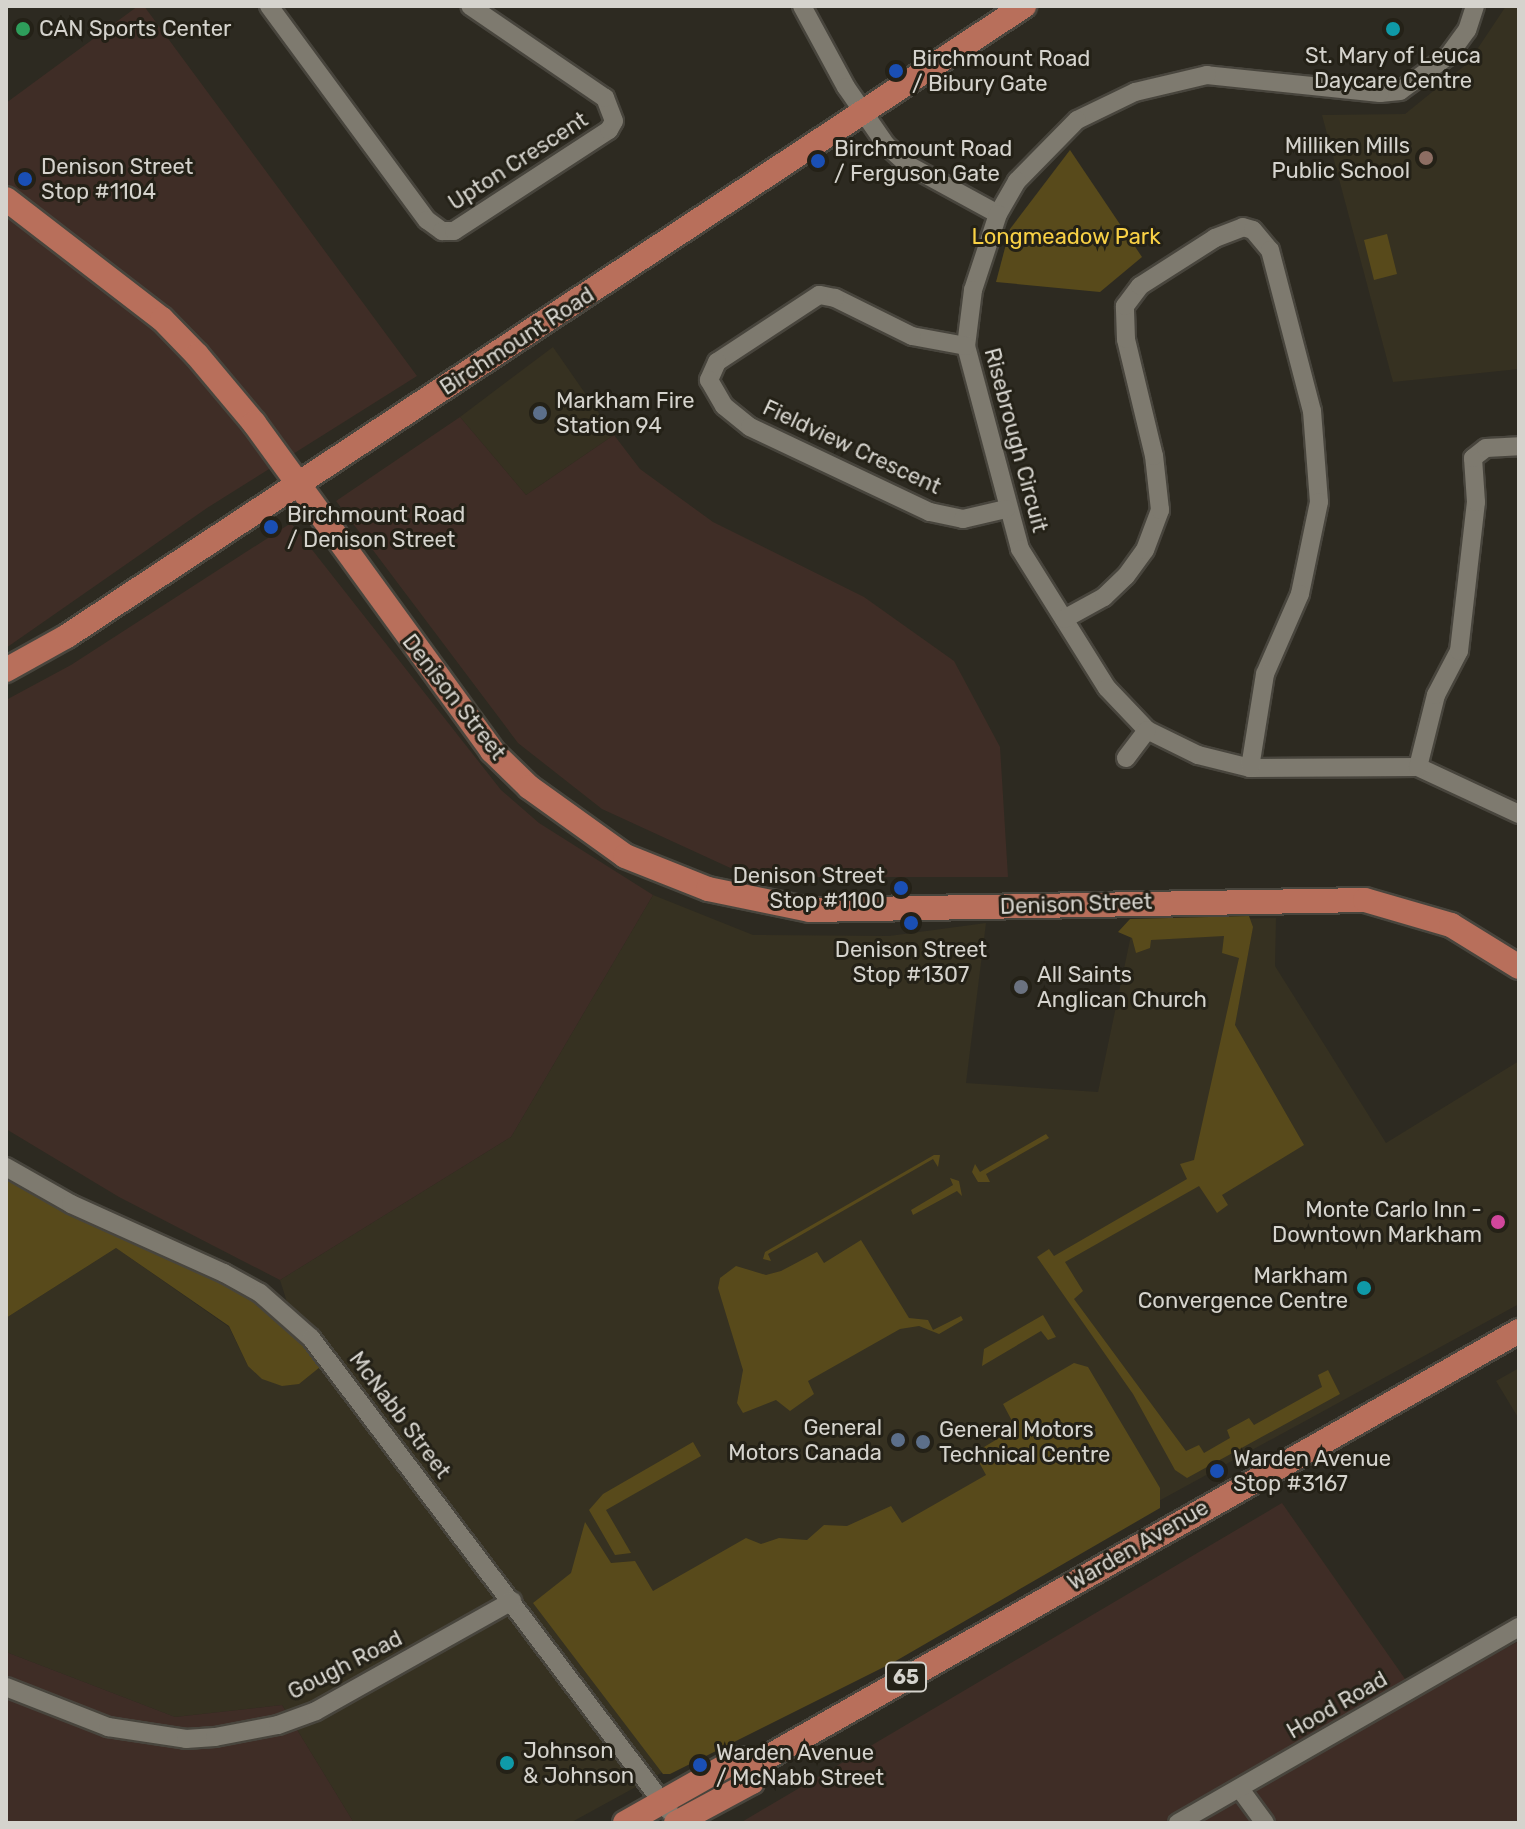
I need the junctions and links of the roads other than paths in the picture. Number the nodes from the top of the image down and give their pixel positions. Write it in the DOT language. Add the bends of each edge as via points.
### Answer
graph roads {
  1 [pos="269,6"];
  2 [pos="470,6"];
  3 [pos="802,6"];
  4 [pos="1024,6"];
  5 [pos="1475,6"];
  6 [pos="864,113"];
  7 [pos="6,199"];
  8 [pos="998,214"];
  9 [pos="966,346"];
  10 [pos="1519,446"];
  11 [pos="297,481"];
  12 [pos="1006,509"];
  13 [pos="1064,619"];
  14 [pos="6,670"];
  15 [pos="1147,730"];
  16 [pos="1126,758"];
  17 [pos="1418,767"];
  18 [pos="1250,768"];
  19 [pos="1519,814"];
  20 [pos="1519,967"];
  21 [pos="6,1167"];
  22 [pos="1519,1331"];
  23 [pos="512,1601"];
  24 [pos="1519,1627"];
  25 [pos="6,1687"];
  26 [pos="1240,1789"];
  27 [pos="673,1818"];
  28 [pos="625,1823"];
  29 [pos="1178,1823"];
  30 [pos="1265,1823"];
  1 -- 2 [label="street, Upton Crescent" via="427,220 442,231 454,231 609,130 614,121 605,98"];
  3 -- 6 [label="street"];
  4 -- 6 [label="main road, Birchmount Road"];
  5 -- 8 [label="street, Risebrough Circuit" via="1467,30 1448,56 1400,91 1207,75 1174,80 1105,104 1051,142 1017,181"];
  6 -- 8 [label="street" via="908,165"];
  6 -- 11 [label="main road, Birchmount Road"];
  7 -- 11 [label="main road, Denison Street" via="162,319 227,388"];
  8 -- 9 [label="street, Risebrough Circuit" via="973,290"];
  9 -- 12 [label="street, Risebrough Circuit"];
  9 -- 12 [label="street, Fieldview Crescent" via="912,336 819,295 717,362 709,380 724,406 750,427 930,512 963,519"];
  10 -- 17 [label="street" via="1486,448 1473,458 1476,502 1459,651 1436,695"];
  11 -- 14 [label="main road, Birchmount Road" via="54,645"];
  11 -- 20 [label="main road, Denison Street" via="492,751 589,833 664,874 762,903 833,911 1300,897 1365,900 1451,925"];
  12 -- 13 [label="street, Risebrough Circuit" via="1020,549"];
  13 -- 15 [label="street, Risebrough Circuit" via="1107,688"];
  13 -- 18 [label="street" via="1104,597 1126,576 1145,550 1160,510 1151,440 1126,339 1125,306 1140,286 1215,238 1243,227 1253,230 1270,250 1309,398 1319,502 1300,594 1265,674"];
  15 -- 16 [label="street"];
  15 -- 18 [label="street, Risebrough Circuit" via="1198,755"];
  17 -- 18 [label="street, Risebrough Circuit" via="1394,763"];
  17 -- 19 [label="street, Risebrough Circuit"];
  21 -- 23 [label="street, McNabb Street" via="71,1204 224,1273 283,1312 336,1370"];
  22 -- 27 [label="main road, Warden Avenue / 65" via="759,1762 752,1782"];
  23 -- 25 [label="street, Gough Road" via="316,1711 278,1725 215,1737 181,1738 108,1727"];
  23 -- 27 [label="street, McNabb Street"];
  24 -- 26 [label="street, Hood Road"];
  26 -- 29 [label="street, Hood Road"];
  26 -- 30 [label="street"];
  27 -- 28 [label="main road, Warden Avenue / 65"];
}
